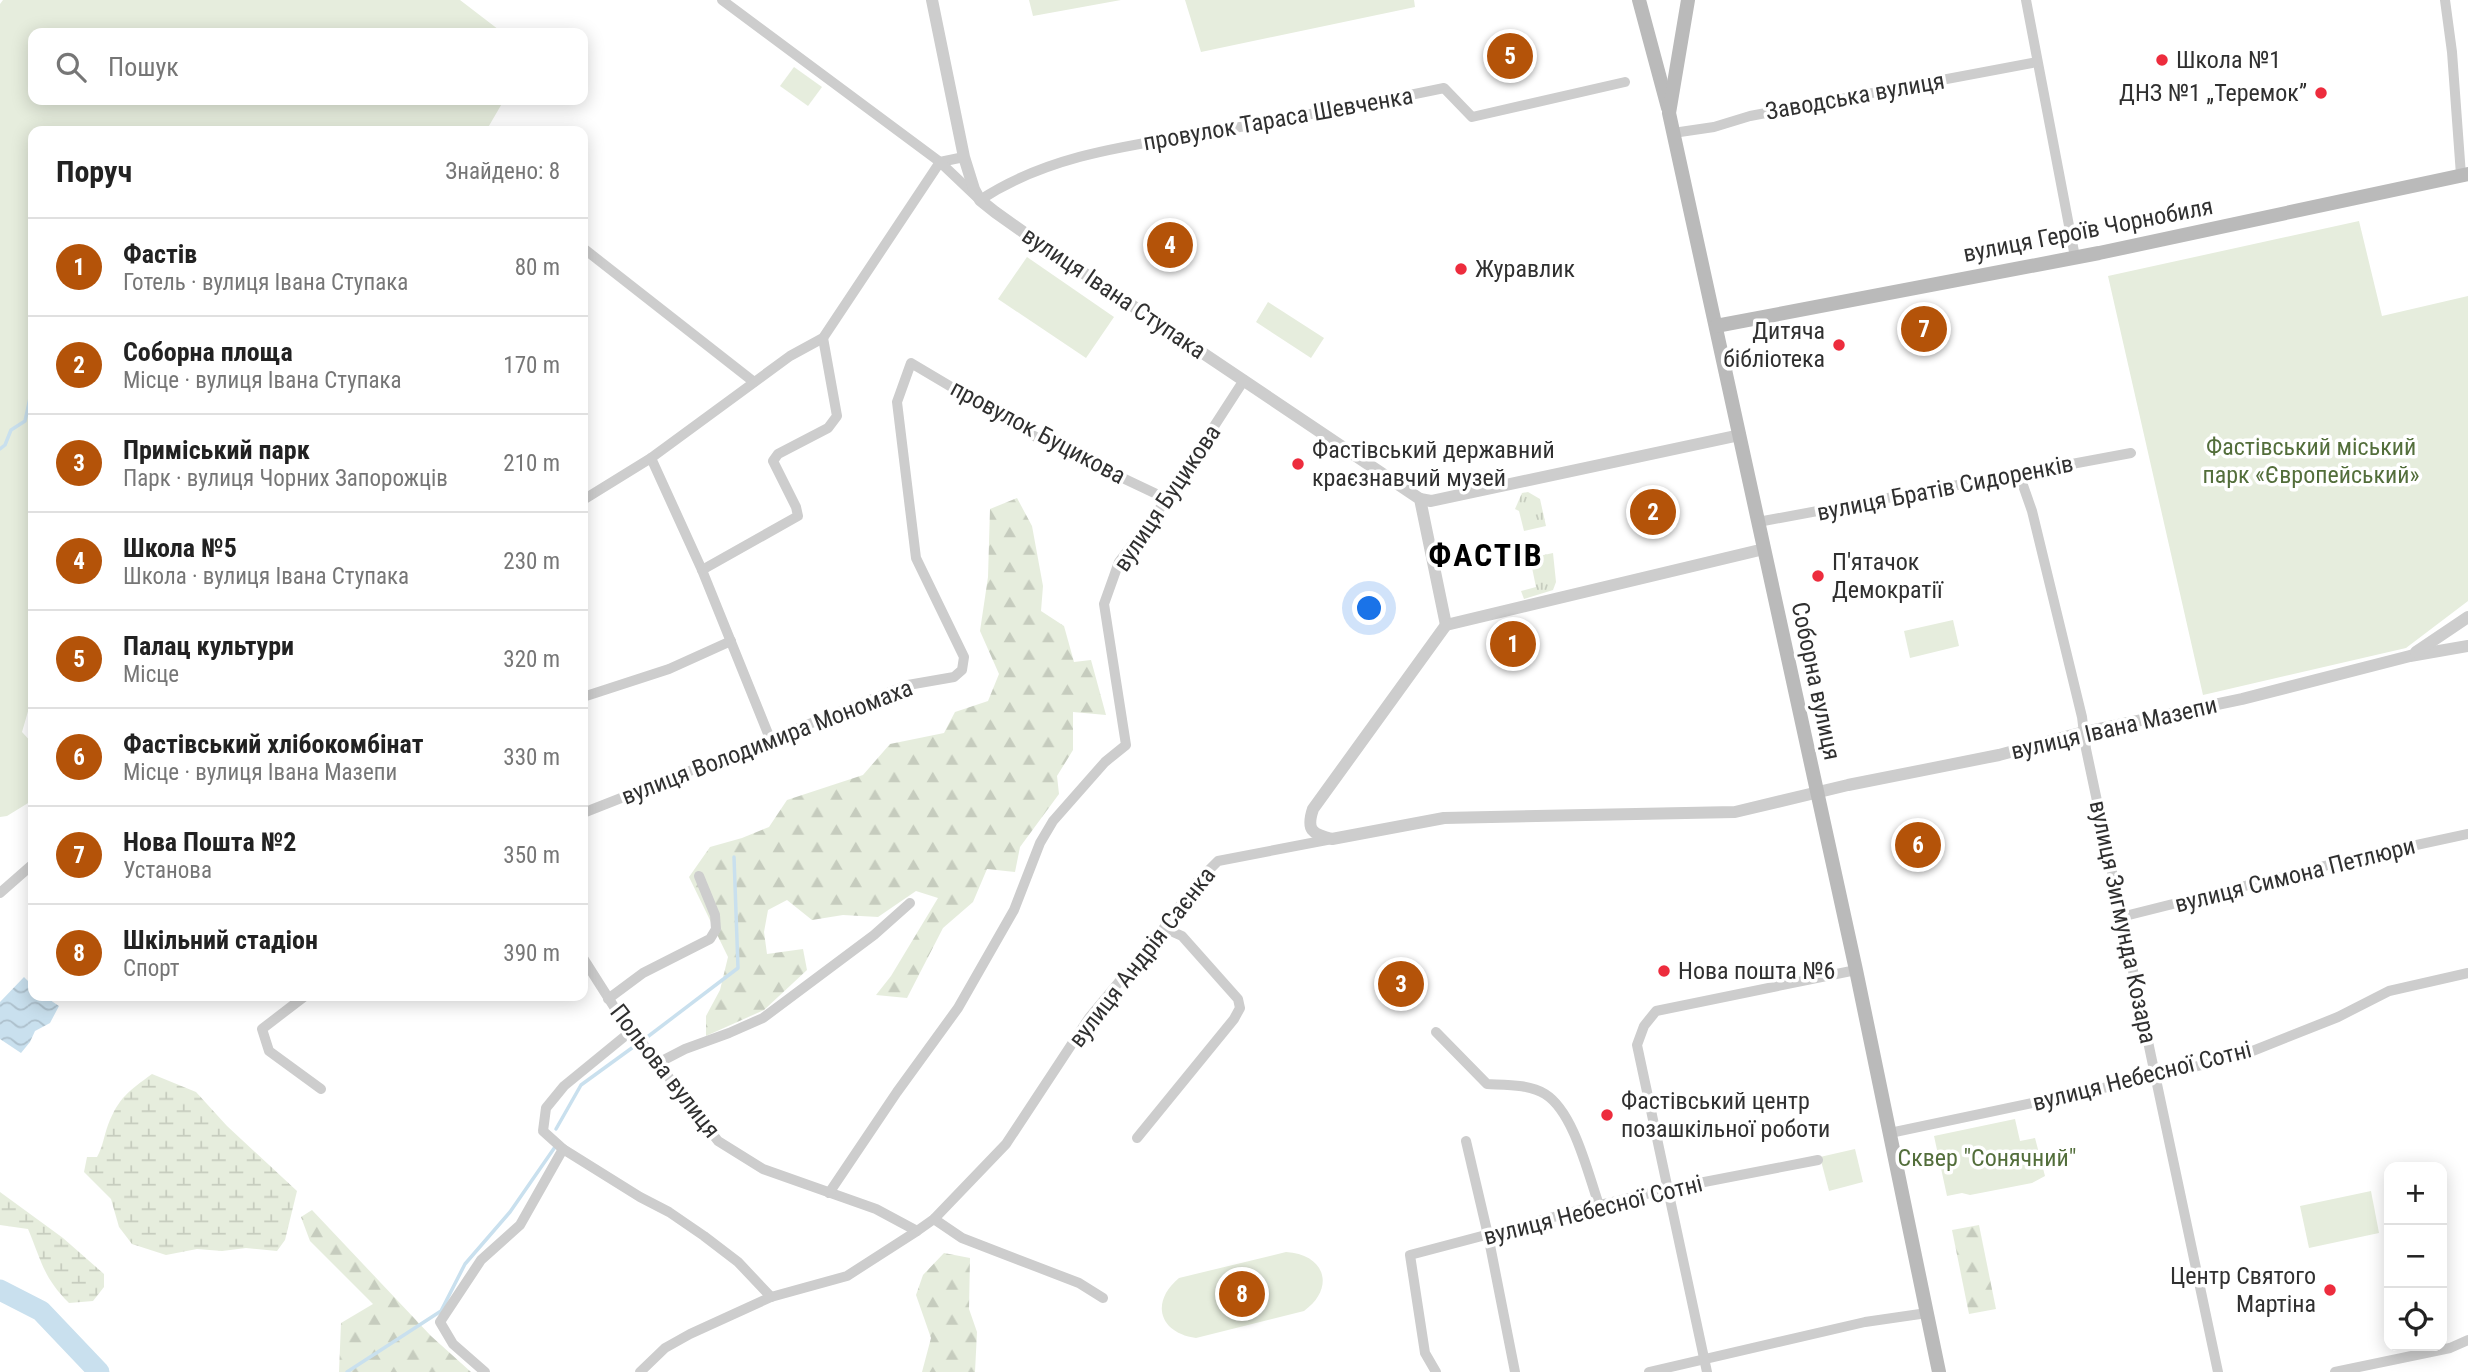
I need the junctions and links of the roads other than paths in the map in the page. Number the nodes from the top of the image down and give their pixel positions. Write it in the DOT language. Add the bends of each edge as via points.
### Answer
graph roads {
  1 [pos="722,0"];
  2 [pos="932,0"];
  3 [pos="1639,0"];
  4 [pos="1688,0"];
  5 [pos="2026,0"];
  6 [pos="2445,0"];
  7 [pos="2037,62"];
  8 [pos="1625,82"];
  9 [pos="1669,113"];
  10 [pos="1674,132"];
  11 [pos="964,157"];
  12 [pos="940,162"];
  13 [pos="2465,174"];
  14 [pos="980,200"];
  15 [pos="588,252"];
  16 [pos="2075,257"];
  17 [pos="1716,326"];
  18 [pos="823,338"];
  19 [pos="1244,380"];
  20 [pos="754,382"];
  21 [pos="1740,435"];
  22 [pos="2132,453"];
  23 [pos="651,458"];
  24 [pos="2019,474"];
  25 [pos="588,497"];
  26 [pos="1167,499"];
  27 [pos="1420,499"];
  28 [pos="1758,522"];
  29 [pos="1764,549"];
  30 [pos="702,570"];
  31 [pos="2468,617"];
  32 [pos="1446,625"];
  33 [pos="731,641"];
  34 [pos="2468,646"];
  35 [pos="2410,656"];
  36 [pos="954,677"];
  37 [pos="588,695"];
  38 [pos="2084,732"];
  39 [pos="771,740"];
  40 [pos="1817,792"];
  41 [pos="588,811"];
  42 [pos="2468,834"];
  43 [pos="1332,839"];
  44 [pos="28,868"];
  45 [pos="699,876"];
  46 [pos="0,893"];
  47 [pos="910,902"];
  48 [pos="2122,917"];
  49 [pos="1164,928"];
  50 [pos="588,966"];
  51 [pos="1856,970"];
  52 [pos="2468,973"];
  53 [pos="608,999"];
  54 [pos="298,1001"];
  55 [pos="630,1032"];
  56 [pos="1436,1032"];
  57 [pos="658,1063"];
  58 [pos="2155,1077"];
  59 [pos="321,1089"];
  60 [pos="1890,1133"];
  61 [pos="1137,1138"];
  62 [pos="1466,1140"];
  63 [pos="563,1149"];
  64 [pos="1818,1160"];
  65 [pos="1668,1189"];
  66 [pos="830,1194"];
  67 [pos="1599,1205"];
  68 [pos="934,1219"];
  69 [pos="917,1231"];
  70 [pos="1488,1235"];
  71 [pos="771,1297"];
  72 [pos="1103,1298"];
  73 [pos="1927,1312"];
  74 [pos="2468,1340"];
  75 [pos="1705,1366"];
  76 [pos="485,1372"];
  77 [pos="640,1372"];
  78 [pos="1436,1372"];
  79 [pos="1515,1372"];
  80 [pos="1650,1372"];
  81 [pos="1939,1372"];
  82 [pos="2218,1372"];
  83 [pos="2335,1372"];
  1 -- 12 [label="street"];
  2 -- 11 [label="street"];
  3 -- 9 [label="main road"];
  4 -- 9 [label="main road, Соборна вулиця"];
  5 -- 7 [label="street"];
  6 -- 13 [label="street"];
  7 -- 10 [label="street, Заводська вулиця"];
  7 -- 16 [label="street"];
  8 -- 14 [label="street, провулок Тараса Шевченка" via="1472,117 1444,88 1117,148 1039,168"];
  9 -- 10 [label="main road, Соборна вулиця"];
  10 -- 17 [label="main road, Соборна вулиця"];
  11 -- 12 [label="street"];
  11 -- 14 [label="street"];
  12 -- 14 [label="street"];
  12 -- 18 [label="street"];
  13 -- 16 [label="main road, вулиця Героїв Чорнобиля"];
  14 -- 19 [label="street, вулиця Івана Ступака"];
  15 -- 20 [label="street"];
  16 -- 17 [label="main road, вулиця Героїв Чорнобиля"];
  17 -- 21 [label="main road, Соборна вулиця"];
  18 -- 20 [label="street"];
  18 -- 30 [label="street" via="837,416 828,428 773,461 797,516"];
  19 -- 26 [label="street, вулиця Буцикова"];
  19 -- 27 [label="street, вулиця Івана Ступака"];
  20 -- 23 [label="street"];
  21 -- 27 [label="street"];
  21 -- 28 [label="main road, Соборна вулиця"];
  22 -- 24 [label="street, вулиця Братів Сидоренків"];
  23 -- 25 [label="street"];
  23 -- 30 [label="street"];
  24 -- 28 [label="street, вулиця Братів Сидоренків"];
  24 -- 38 [label="street, вулиця Зигмунда Козара" via="2032,511"];
  26 -- 36 [label="street, провулок Буцикова" via="1034,436 911,363 897,402 916,558 964,657 962,670"];
  26 -- 66 [label="street, вулиця Буцикова" via="1119,562 1104,604 1126,745 1105,761 1053,821 1014,910 958,1008"];
  27 -- 32 [label="street"];
  28 -- 29 [label="main road, Соборна вулиця"];
  29 -- 32 [label="street"];
  29 -- 40 [label="main road, Соборна вулиця"];
  30 -- 33 [label="street"];
  31 -- 35 [label="street, вулиця Івана Мазепи"];
  32 -- 43 [label="street" via="1313,809 1311,830"];
  33 -- 37 [label="street" via="669,669"];
  33 -- 39 [label="street"];
  34 -- 35 [label="street, вулиця Івана Мазепи"];
  35 -- 38 [label="street, вулиця Івана Мазепи" via="2242,699"];
  36 -- 39 [label="street, вулиця Володимира Мономаха" via="908,685"];
  38 -- 40 [label="street, вулиця Івана Мазепи" via="1999,755"];
  38 -- 48 [label="street, вулиця Зигмунда Козара"];
  39 -- 41 [label="street, вулиця Володимира Мономаха"];
  40 -- 43 [label="street, вулиця Андрія Саєнка" via="1734,811 1444,818"];
  40 -- 51 [label="main road, Соборна вулиця"];
  42 -- 48 [label="street, вулиця Симона Петлюри"];
  43 -- 49 [label="street, вулиця Андрія Саєнка" via="1218,861"];
  44 -- 46 [label="street"];
  45 -- 53 [label="street" via="715,915 716,929 710,939 643,973"];
  47 -- 57 [label="street" via="874,935 763,1018"];
  48 -- 58 [label="street, вулиця Зигмунда Козара"];
  49 -- 61 [label="street" via="1182,936 1238,999 1240,1008"];
  49 -- 68 [label="street, вулиця Андрія Саєнка" via="1089,1018 1006,1144"];
  50 -- 53 [label="street, Польова вулиця"];
  51 -- 60 [label="main road, Соборна вулиця"];
  51 -- 65 [label="street" via="1656,1011 1637,1045"];
  52 -- 58 [label="street, вулиця Небесної Сотні" via="2389,991 2245,1054"];
  53 -- 55 [label="street, Польова вулиця"];
  54 -- 59 [label="street" via="262,1029 269,1051"];
  55 -- 57 [label="street, Польова вулиця"];
  55 -- 63 [label="street" via="564,1086 546,1108 543,1131"];
  56 -- 67 [label="street" via="1487,1084 1543,1093 1557,1104 1574,1133"];
  57 -- 66 [label="street, Польова вулиця" via="718,1141 763,1169"];
  58 -- 60 [label="street, вулиця Небесної Сотні"];
  58 -- 82 [label="street, вулиця Зигмунда Козара"];
  60 -- 73 [label="main road, Соборна вулиця"];
  62 -- 70 [label="street"];
  63 -- 71 [label="street" via="704,1236 738,1262"];
  63 -- 76 [label="street" via="520,1225 481,1260 440,1322 453,1344"];
  64 -- 65 [label="street, вулиця Небесної Сотні"];
  65 -- 67 [label="street, вулиця Небесної Сотні"];
  65 -- 75 [label="street"];
  66 -- 69 [label="street, Польова вулиця" via="876,1209"];
  67 -- 70 [label="street, вулиця Небесної Сотні"];
  68 -- 69 [label="street, вулиця Андрія Саєнка"];
  68 -- 72 [label="street" via="962,1238 1079,1283"];
  69 -- 71 [label="street, вулиця Андрія Саєнка" via="847,1276"];
  70 -- 78 [label="street, вулиця Небесної Сотні" via="1410,1255 1425,1353"];
  70 -- 79 [label="street"];
  71 -- 77 [label="street, вулиця Андрія Саєнка" via="665,1348"];
  73 -- 75 [label="street" via="1866,1322"];
  73 -- 81 [label="main road, Соборна вулиця"];
  74 -- 83 [label="street" via="2450,1348"];
  75 -- 80 [label="street"];
}
